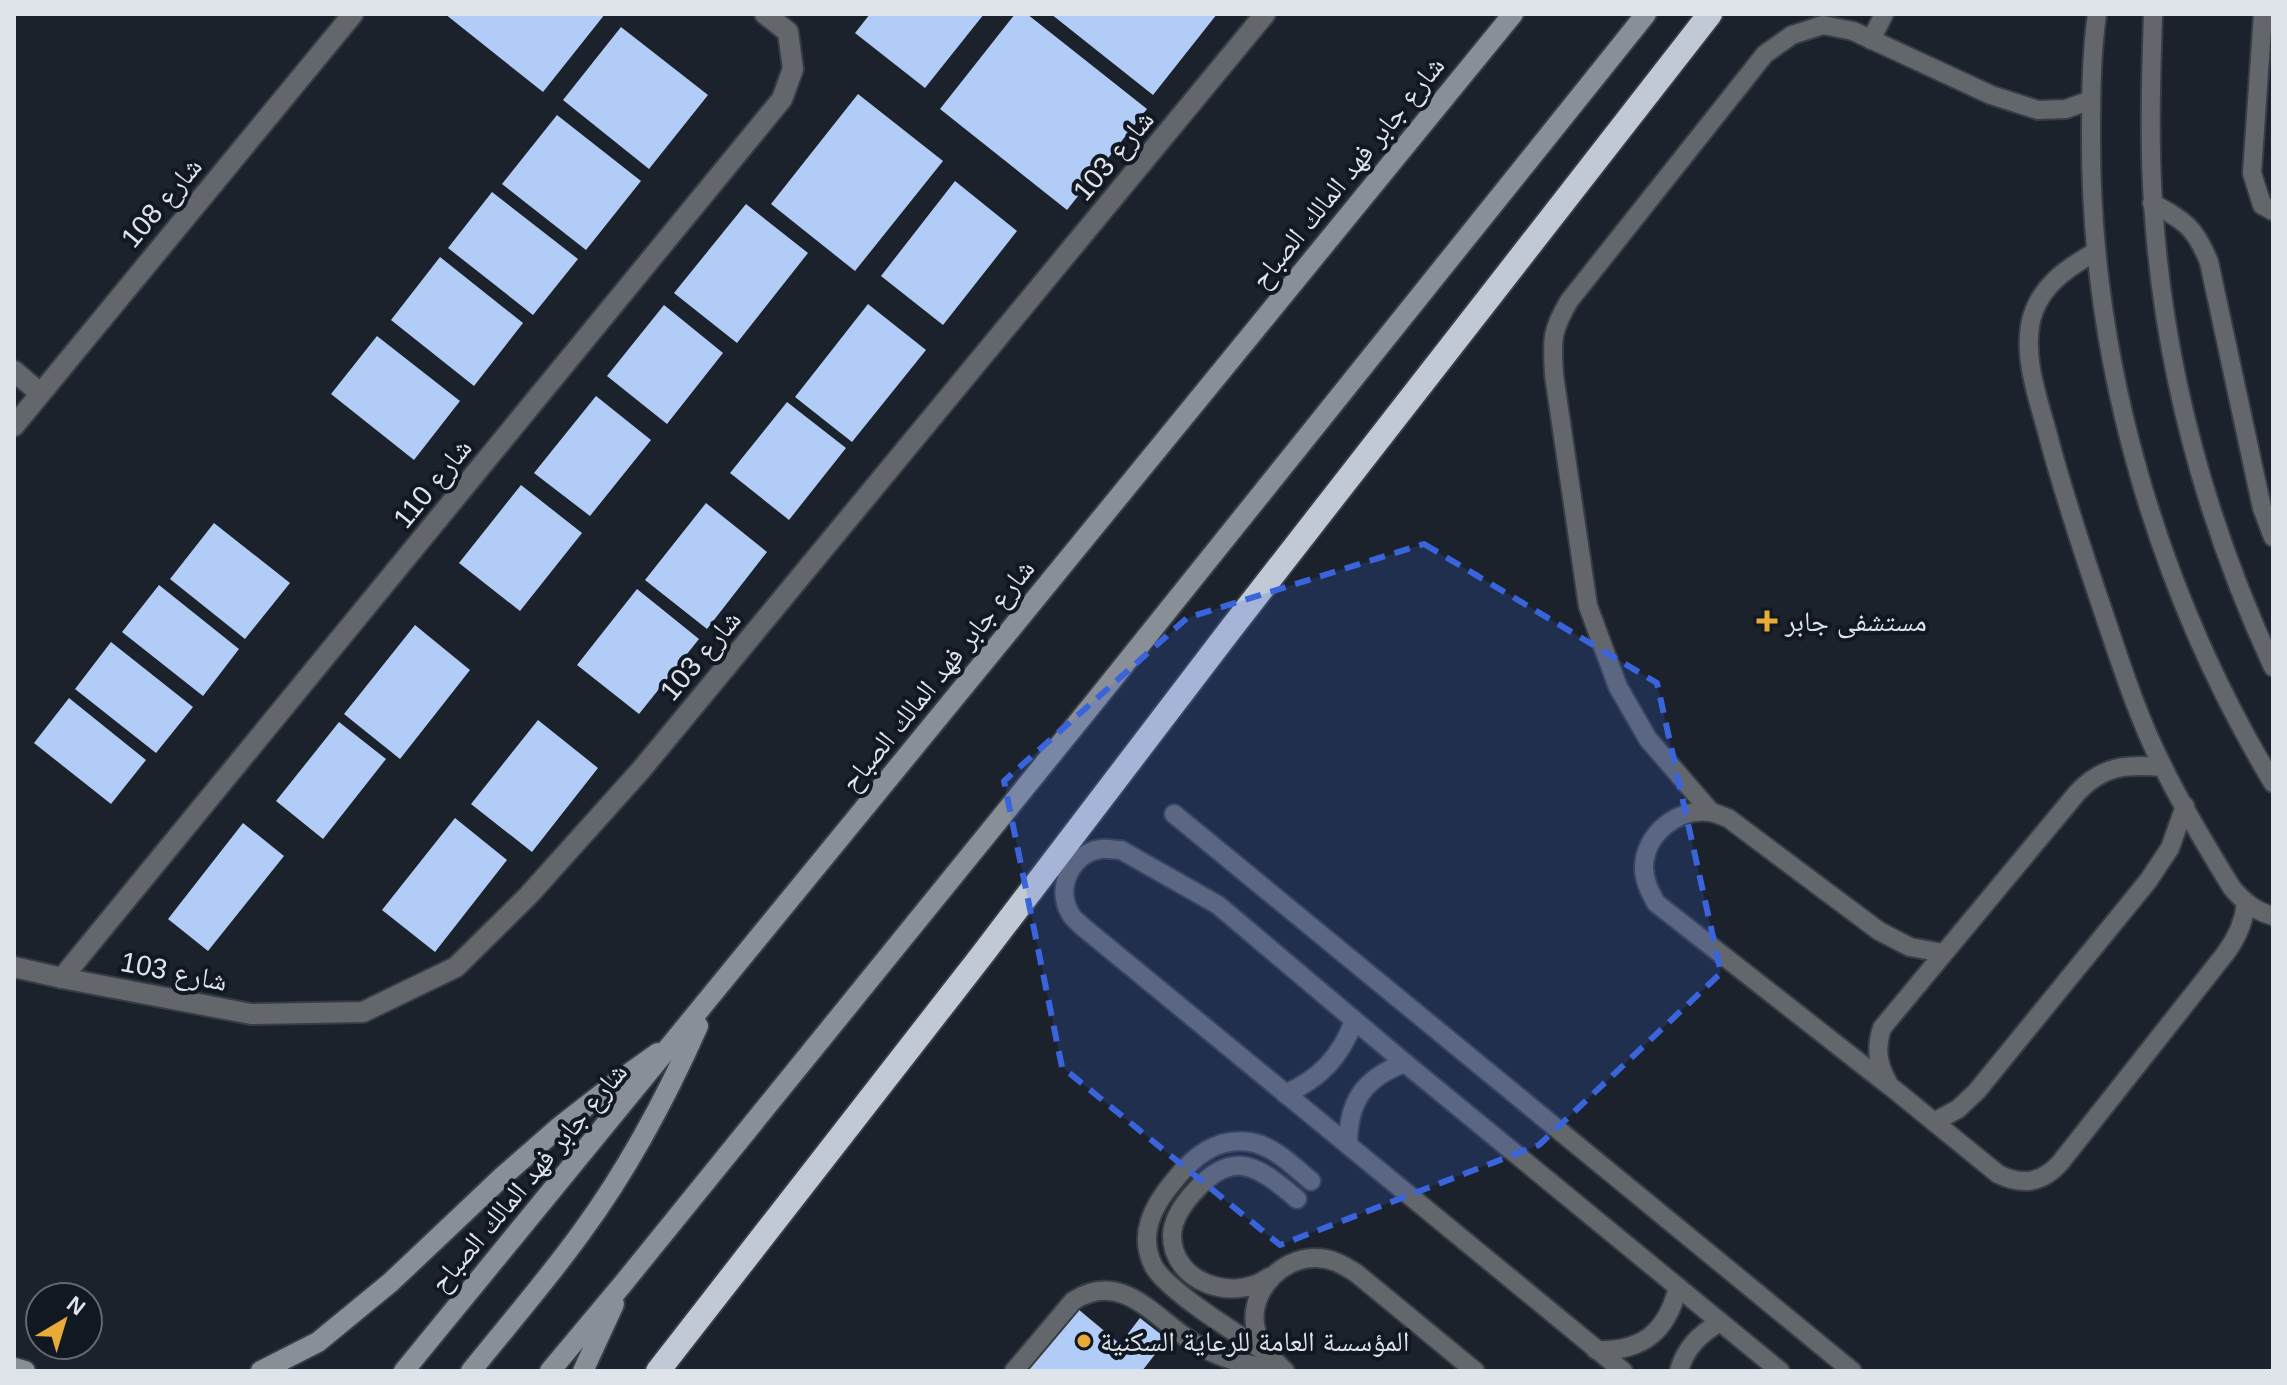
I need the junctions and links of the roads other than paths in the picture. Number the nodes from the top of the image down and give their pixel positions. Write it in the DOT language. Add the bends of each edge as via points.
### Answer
graph roads {
  1 [pos="353,14"];
  2 [pos="765,14"];
  3 [pos="1265,14"];
  4 [pos="1513,14"];
  5 [pos="1646,14"];
  6 [pos="1710,14"];
  7 [pos="1884,14"];
  8 [pos="2097,14"];
  9 [pos="2153,14"];
  10 [pos="2263,14"];
  11 [pos="1871,40"];
  12 [pos="2091,100"];
  13 [pos="2152,203"];
  14 [pos="2273,211"];
  15 [pos="2095,252"];
  16 [pos="14,371"];
  17 [pos="40,393"];
  18 [pos="14,426"];
  19 [pos="2273,537"];
  20 [pos="2273,667"];
  21 [pos="2163,767"];
  22 [pos="2273,783"];
  23 [pos="2185,806"];
  24 [pos="1711,812"];
  25 [pos="1174,814"];
  26 [pos="2246,903"];
  27 [pos="2273,916"];
  28 [pos="1943,953"];
  29 [pos="14,967"];
  30 [pos="62,978"];
  31 [pos="709,1000"];
  32 [pos="1354,1021"];
  33 [pos="678,1039"];
  34 [pos="1405,1063"];
  35 [pos="1890,1086"];
  36 [pos="1285,1094"];
  37 [pos="1934,1122"];
  38 [pos="1348,1145"];
  39 [pos="1311,1181"];
  40 [pos="1297,1199"];
  41 [pos="1274,1273"];
  42 [pos="622,1285"];
  43 [pos="1678,1287"];
  44 [pos="1720,1322"];
  45 [pos="1596,1350"];
  46 [pos="1269,1354"];
  47 [pos="14,1368"];
  48 [pos="1284,1370"];
  49 [pos="25,1371"];
  50 [pos="261,1371"];
  51 [pos="404,1371"];
  52 [pos="471,1371"];
  53 [pos="550,1371"];
  54 [pos="583,1371"];
  55 [pos="658,1371"];
  56 [pos="1014,1371"];
  57 [pos="1475,1371"];
  58 [pos="1623,1371"];
  59 [pos="1679,1371"];
  60 [pos="1780,1371"];
  61 [pos="1852,1371"];
  1 -- 17 [label="street, شارع 108"];
  2 -- 30 [label="street, شارع 110" via="788,32 793,69 782,99"];
  3 -- 30 [label="street, شارع 103" via="641,770 456,967 363,1012 251,1014"];
  4 -- 31 [label="street, شارع جابر فهد المالك الصباح"];
  5 -- 42 [label="street"];
  6 -- 55 [label="highway"];
  7 -- 11 [label="lane"];
  8 -- 12 [label="lane"];
  9 -- 13 [label="lane"];
  10 -- 14 [label="lane" via="2252,173 2262,205"];
  11 -- 12 [label="lane" via="1991,95 2038,110 2066,109"];
  11 -- 24 [label="lane" via="1823,25 1792,35 1765,54 1569,301 1552,340 1588,606 1618,687 1648,739"];
  12 -- 15 [label="lane"];
  13 -- 19 [label="lane" via="2191,228 2209,262 2262,508"];
  13 -- 20 [label="lane" via="2167,334 2196,462 2244,606"];
  15 -- 21 [label="lane" via="2050,283 2037,303 2028,347 2063,491 2132,695"];
  15 -- 22 [label="lane" via="2107,343 2153,520 2217,681"];
  16 -- 17 [label="street"];
  17 -- 18 [label="street, شارع 108"];
  21 -- 23 [label="lane"];
  21 -- 28 [label="lane" via="2135,764 2086,783"];
  23 -- 26 [label="lane"];
  23 -- 37 [label="lane" via="2170,848 2148,881 1977,1091"];
  24 -- 28 [label="lane" via="1728,818 1894,940"];
  24 -- 35 [label="lane" via="1673,819 1648,847 1644,866 1656,903"];
  25 -- 61 [label="lane"];
  26 -- 27 [label="lane"];
  26 -- 37 [label="lane" via="2239,932 2225,954 2045,1176 2010,1180"];
  28 -- 35 [label="lane" via="1882,1028 1878,1057"];
  29 -- 30 [label="street, شارع 103"];
  31 -- 33 [label="street, شارع جابر فهد المالك الصباح"];
  31 -- 52 [label="street" via="683,1060 619,1176"];
  32 -- 34 [label="lane"];
  32 -- 36 [label="lane" via="1329,1066"];
  32 -- 36 [label="lane" via="1191,888 1121,850 1095,850 1073,864 1065,880 1070,914"];
  33 -- 50 [label="street" via="558,1128 318,1342"];
  33 -- 51 [label="street, شارع جابر فهد المالك الصباح"];
  34 -- 38 [label="lane" via="1373,1079 1361,1093 1352,1108"];
  34 -- 43 [label="lane"];
  35 -- 37 [label="lane"];
  36 -- 38 [label="lane"];
  38 -- 45 [label="lane"];
  39 -- 46 [label="lane" via="1261,1145 1217,1145 1194,1157 1150,1216 1147,1241 1160,1276"];
  40 -- 41 [label="lane" via="1262,1171 1226,1167 1205,1179 1174,1222 1176,1253 1211,1287 1245,1289"];
  41 -- 46 [label="lane" via="1255,1312 1257,1334"];
  41 -- 57 [label="lane" via="1293,1261 1337,1261"];
  42 -- 53 [label="street"];
  42 -- 54 [label="street"];
  43 -- 44 [label="lane"];
  43 -- 45 [label="lane" via="1664,1323 1650,1337 1615,1351"];
  44 -- 59 [label="lane" via="1690,1345"];
  44 -- 60 [label="lane"];
  45 -- 58 [label="lane"];
  46 -- 48 [label="lane"];
  47 -- 49 [label="street"];
  48 -- 56 [label="lane" via="1235,1362 1206,1350 1127,1294 1099,1290 1073,1301"];
}
